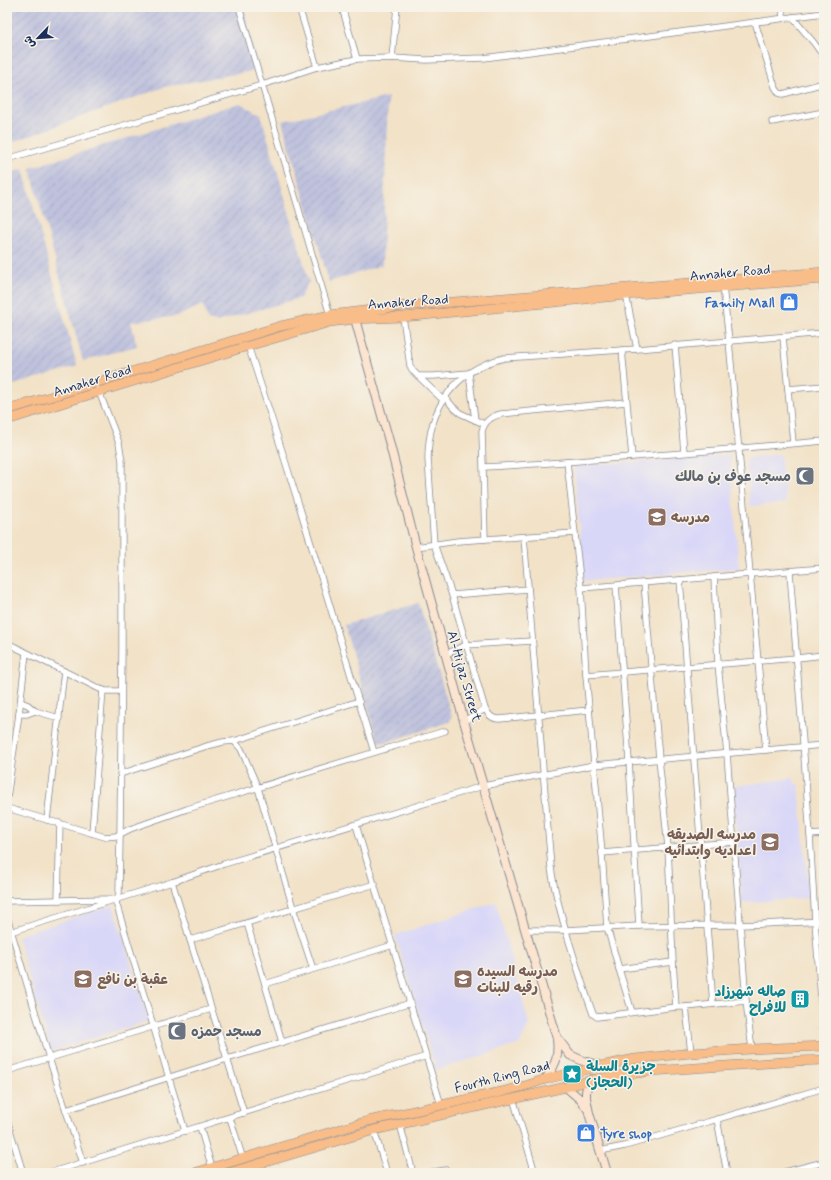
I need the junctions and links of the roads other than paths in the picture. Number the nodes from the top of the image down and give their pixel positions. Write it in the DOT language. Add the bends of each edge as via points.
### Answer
graph roads {
  1 [pos="239,7"];
  2 [pos="299,7"];
  3 [pos="342,7"];
  4 [pos="391,7"];
  5 [pos="397,7"];
  6 [pos="782,7"];
  7 [pos="824,13"];
  8 [pos="792,17"];
  9 [pos="783,18"];
  10 [pos="396,19"];
  11 [pos="755,22"];
  12 [pos="824,57"];
  13 [pos="357,58"];
  14 [pos="392,58"];
  15 [pos="317,67"];
  16 [pos="824,83"];
  17 [pos="262,85"];
  18 [pos="824,112"];
  19 [pos="772,122"];
  20 [pos="7,159"];
  21 [pos="823,277"];
  22 [pos="723,286"];
  23 [pos="626,295"];
  24 [pos="824,297"];
  25 [pos="330,315"];
  26 [pos="403,317"];
  27 [pos="355,319"];
  28 [pos="824,333"];
  29 [pos="783,338"];
  30 [pos="729,341"];
  31 [pos="675,345"];
  32 [pos="248,346"];
  33 [pos="637,349"];
  34 [pos="622,350"];
  35 [pos="469,373"];
  36 [pos="418,376"];
  37 [pos="824,386"];
  38 [pos="98,387"];
  39 [pos="788,390"];
  40 [pos="444,398"];
  41 [pos="626,402"];
  42 [pos="7,410"];
  43 [pos="7,420"];
  44 [pos="475,420"];
  45 [pos="484,424"];
  46 [pos="824,441"];
  47 [pos="793,443"];
  48 [pos="739,449"];
  49 [pos="684,452"];
  50 [pos="632,457"];
  51 [pos="567,462"];
  52 [pos="484,466"];
  53 [pos="575,533"];
  54 [pos="524,537"];
  55 [pos="485,539"];
  56 [pos="434,544"];
  57 [pos="416,547"];
  58 [pos="824,568"];
  59 [pos="790,572"];
  60 [pos="750,575"];
  61 [pos="714,577"];
  62 [pos="680,580"];
  63 [pos="644,583"];
  64 [pos="616,585"];
  65 [pos="581,588"];
  66 [pos="528,589"];
  67 [pos="452,595"];
  68 [pos="532,641"];
  69 [pos="7,643"];
  70 [pos="466,645"];
  71 [pos="26,653"];
  72 [pos="446,654"];
  73 [pos="824,655"];
  74 [pos="797,658"];
  75 [pos="757,661"];
  76 [pos="718,664"];
  77 [pos="687,667"];
  78 [pos="651,670"];
  79 [pos="64,671"];
  80 [pos="622,672"];
  81 [pos="586,675"];
  82 [pos="103,690"];
  83 [pos="121,690"];
  84 [pos="359,701"];
  85 [pos="20,702"];
  86 [pos="486,709"];
  87 [pos="589,710"];
  88 [pos="35,711"];
  89 [pos="19,714"];
  90 [pos="539,716"];
  91 [pos="59,718"];
  92 [pos="464,721"];
  93 [pos="445,731"];
  94 [pos="234,741"];
  95 [pos="824,745"];
  96 [pos="803,747"];
  97 [pos="766,750"];
  98 [pos="374,752"];
  99 [pos="727,754"];
  100 [pos="694,756"];
  101 [pos="659,759"];
  102 [pos="629,761"];
  103 [pos="594,765"];
  104 [pos="120,774"];
  105 [pos="543,774"];
  106 [pos="483,786"];
  107 [pos="258,788"];
  108 [pos="7,798"];
  109 [pos="7,808"];
  110 [pos="47,820"];
  111 [pos="60,823"];
  112 [pos="356,825"];
  113 [pos="92,833"];
  114 [pos="824,834"];
  115 [pos="120,835"];
  116 [pos="810,835"];
  117 [pos="734,842"];
  118 [pos="701,844"];
  119 [pos="668,847"];
  120 [pos="276,849"];
  121 [pos="635,851"];
  122 [pos="602,853"];
  123 [pos="172,882"];
  124 [pos="375,884"];
  125 [pos="117,899"];
  126 [pos="58,900"];
  127 [pos="7,901"];
  128 [pos="293,908"];
  129 [pos="7,917"];
  130 [pos="815,921"];
  131 [pos="824,921"];
  132 [pos="247,923"];
  133 [pos="708,925"];
  134 [pos="741,925"];
  135 [pos="640,926"];
  136 [pos="672,926"];
  137 [pos="607,928"];
  138 [pos="525,930"];
  139 [pos="566,930"];
  140 [pos="10,933"];
  141 [pos="190,940"];
  142 [pos="393,945"];
  143 [pos="673,962"];
  144 [pos="313,969"];
  145 [pos="619,969"];
  146 [pos="265,984"];
  147 [pos="746,1001"];
  148 [pos="411,1003"];
  149 [pos="713,1004"];
  150 [pos="676,1007"];
  151 [pos="686,1007"];
  152 [pos="211,1009"];
  153 [pos="632,1012"];
  154 [pos="154,1026"];
  155 [pos="557,1038"];
  156 [pos="824,1038"];
  157 [pos="282,1042"];
  158 [pos="824,1046"];
  159 [pos="752,1049"];
  160 [pos="691,1053"];
  161 [pos="427,1056"];
  162 [pos="49,1058"];
  163 [pos="227,1059"];
  164 [pos="824,1060"];
  165 [pos="601,1066"];
  166 [pos="7,1071"];
  167 [pos="169,1077"];
  168 [pos="546,1079"];
  169 [pos="592,1079"];
  170 [pos="566,1087"];
  171 [pos="824,1088"];
  172 [pos="513,1098"];
  173 [pos="441,1105"];
  174 [pos="66,1110"];
  175 [pos="244,1113"];
  176 [pos="589,1113"];
  177 [pos="230,1118"];
  178 [pos="717,1119"];
  179 [pos="7,1120"];
  180 [pos="400,1124"];
  181 [pos="200,1127"];
  182 [pos="374,1130"];
  183 [pos="185,1131"];
  184 [pos="600,1151"];
  185 [pos="243,1159"];
  186 [pos="824,1162"];
  187 [pos="83,1163"];
  188 [pos="212,1168"];
  189 [pos="222,1169"];
  190 [pos="446,1170"];
  191 [pos="23,1173"];
  192 [pos="49,1173"];
  193 [pos="194,1173"];
  194 [pos="228,1173"];
  195 [pos="387,1173"];
  196 [pos="414,1173"];
  197 [pos="427,1173"];
  198 [pos="535,1173"];
  199 [pos="607,1173"];
  200 [pos="727,1173"];
  201 [pos="781,1173"];
  1 -- 17 [label="street"];
  2 -- 15 [label="street"];
  3 -- 13 [label="street"];
  4 -- 10 [label="street"];
  5 -- 10 [label="street"];
  6 -- 9 [label="street"];
  7 -- 8 [label="street"];
  8 -- 9 [label="street"];
  8 -- 12 [label="street"];
  9 -- 11 [label="street"];
  10 -- 14 [label="street"];
  11 -- 14 [label="street" via="484,58"];
  11 -- 16 [label="street" via="779,93"];
  13 -- 14 [label="street"];
  13 -- 15 [label="street"];
  15 -- 17 [label="street"];
  17 -- 20 [label="street"];
  17 -- 25 [label="street"];
  18 -- 19 [label="street"];
  21 -- 22 [label="main road, Annaher Road"];
  21 -- 24 [label="street"];
  21 -- 25 [label="main road, Annaher Road" via="405,306"];
  22 -- 23 [label="main road, Annaher Road"];
  22 -- 30 [label="street"];
  23 -- 26 [label="main road, Annaher Road"];
  23 -- 33 [label="street"];
  25 -- 38 [label="main road, Annaher Road" via="281,326"];
  26 -- 27 [label="main road, Annaher Road"];
  26 -- 36 [label="street" via="410,366"];
  27 -- 32 [label="main road, Annaher Road" via="330,322"];
  27 -- 57 [label="main road, Al-Hijaz Street"];
  28 -- 29 [label="street"];
  29 -- 30 [label="street"];
  29 -- 39 [label="street"];
  30 -- 31 [label="street"];
  30 -- 48 [label="street"];
  31 -- 33 [label="street"];
  31 -- 49 [label="street"];
  32 -- 38 [label="main road, Annaher Road"];
  32 -- 84 [label="street" via="278,434"];
  33 -- 34 [label="street"];
  34 -- 35 [label="street" via="504,358"];
  34 -- 41 [label="street"];
  35 -- 36 [label="street"];
  35 -- 40 [label="street"];
  35 -- 44 [label="street"];
  36 -- 40 [label="street"];
  37 -- 39 [label="street"];
  38 -- 42 [label="main road, Annaher Road"];
  38 -- 43 [label="main road, Annaher Road"];
  38 -- 83 [label="street" via="119,443 122,461"];
  39 -- 47 [label="street"];
  40 -- 44 [label="street" via="460,413"];
  40 -- 56 [label="street" via="431,430 428,447"];
  41 -- 45 [label="street" via="501,414"];
  41 -- 50 [label="street"];
  44 -- 45 [label="street"];
  45 -- 52 [label="street"];
  46 -- 47 [label="street"];
  47 -- 48 [label="street"];
  48 -- 49 [label="street"];
  48 -- 60 [label="street"];
  49 -- 50 [label="street"];
  50 -- 51 [label="street"];
  51 -- 52 [label="street"];
  51 -- 53 [label="street"];
  52 -- 55 [label="street"];
  53 -- 54 [label="street"];
  53 -- 65 [label="street"];
  54 -- 55 [label="street"];
  54 -- 66 [label="street"];
  55 -- 56 [label="street"];
  56 -- 57 [label="street"];
  56 -- 67 [label="street"];
  57 -- 72 [label="main road, Al-Hijaz Street"];
  58 -- 59 [label="street"];
  59 -- 60 [label="street"];
  59 -- 74 [label="street"];
  60 -- 61 [label="street"];
  60 -- 75 [label="street"];
  61 -- 62 [label="street"];
  61 -- 76 [label="street"];
  62 -- 63 [label="street"];
  62 -- 77 [label="street"];
  63 -- 64 [label="street"];
  63 -- 78 [label="street"];
  64 -- 65 [label="street"];
  64 -- 80 [label="street"];
  65 -- 81 [label="street"];
  66 -- 67 [label="street"];
  66 -- 68 [label="street"];
  67 -- 70 [label="street"];
  68 -- 70 [label="street"];
  68 -- 90 [label="street"];
  69 -- 71 [label="street"];
  70 -- 72 [label="street"];
  70 -- 86 [label="street"];
  71 -- 79 [label="street"];
  71 -- 85 [label="street"];
  72 -- 92 [label="main road, Al-Hijaz Street"];
  73 -- 74 [label="street"];
  74 -- 75 [label="street"];
  74 -- 96 [label="street"];
  75 -- 76 [label="street"];
  75 -- 97 [label="street"];
  76 -- 77 [label="street"];
  76 -- 99 [label="street"];
  77 -- 78 [label="street"];
  77 -- 100 [label="street"];
  78 -- 80 [label="street"];
  78 -- 101 [label="street"];
  79 -- 82 [label="street"];
  79 -- 91 [label="street"];
  80 -- 81 [label="street"];
  80 -- 102 [label="street"];
  81 -- 87 [label="street"];
  82 -- 83 [label="street"];
  82 -- 113 [label="street"];
  83 -- 104 [label="street"];
  84 -- 94 [label="street"];
  84 -- 98 [label="street"];
  85 -- 88 [label="street"];
  85 -- 89 [label="street"];
  86 -- 90 [label="street" via="495,719"];
  86 -- 92 [label="street"];
  87 -- 90 [label="street"];
  87 -- 103 [label="street"];
  88 -- 89 [label="street"];
  88 -- 91 [label="street"];
  89 -- 108 [label="street"];
  90 -- 105 [label="street"];
  91 -- 110 [label="street"];
  92 -- 106 [label="main road, Al-Hijaz Street"];
  93 -- 98 [label="street"];
  94 -- 104 [label="street" via="207,746"];
  94 -- 107 [label="street" via="241,749"];
  95 -- 96 [label="street"];
  96 -- 97 [label="street"];
  96 -- 116 [label="street"];
  97 -- 99 [label="street"];
  98 -- 107 [label="street"];
  99 -- 100 [label="street"];
  99 -- 117 [label="street"];
  100 -- 101 [label="street"];
  100 -- 118 [label="street"];
  101 -- 102 [label="street"];
  101 -- 119 [label="street"];
  102 -- 103 [label="street"];
  102 -- 121 [label="street"];
  103 -- 105 [label="street"];
  103 -- 122 [label="street"];
  104 -- 115 [label="street"];
  105 -- 106 [label="street"];
  105 -- 139 [label="street" via="554,888"];
  106 -- 112 [label="street"];
  106 -- 138 [label="main road, Al-Hijaz Street"];
  107 -- 115 [label="street" via="187,809"];
  107 -- 120 [label="street"];
  109 -- 110 [label="street"];
  110 -- 111 [label="street"];
  111 -- 113 [label="street"];
  111 -- 126 [label="street"];
  112 -- 120 [label="street"];
  112 -- 124 [label="street"];
  113 -- 115 [label="street" via="105,837"];
  114 -- 116 [label="street"];
  115 -- 125 [label="street"];
  116 -- 130 [label="street"];
  117 -- 118 [label="street"];
  117 -- 134 [label="street"];
  118 -- 119 [label="street"];
  118 -- 133 [label="street"];
  119 -- 121 [label="street"];
  119 -- 136 [label="street"];
  120 -- 123 [label="street"];
  120 -- 128 [label="street"];
  121 -- 122 [label="street"];
  121 -- 135 [label="street"];
  122 -- 137 [label="street"];
  123 -- 125 [label="street"];
  123 -- 141 [label="street"];
  124 -- 128 [label="street"];
  124 -- 142 [label="street"];
  125 -- 126 [label="street"];
  125 -- 140 [label="street"];
  125 -- 154 [label="street"];
  126 -- 127 [label="street"];
  128 -- 132 [label="street"];
  128 -- 144 [label="street"];
  129 -- 140 [label="street"];
  130 -- 131 [label="street"];
  130 -- 134 [label="street"];
  130 -- 156 [label="street"];
  132 -- 141 [label="street"];
  132 -- 146 [label="street"];
  133 -- 134 [label="street"];
  133 -- 136 [label="street"];
  133 -- 149 [label="street"];
  134 -- 147 [label="street"];
  135 -- 136 [label="street"];
  135 -- 137 [label="street"];
  136 -- 143 [label="street"];
  137 -- 139 [label="street"];
  137 -- 145 [label="street"];
  138 -- 139 [label="street"];
  138 -- 155 [label="main road, Al-Hijaz Street"];
  139 -- 153 [label="street" via="593,1014 597,1017"];
  140 -- 162 [label="street"];
  141 -- 152 [label="street"];
  142 -- 144 [label="street"];
  142 -- 148 [label="street"];
  143 -- 145 [label="street"];
  143 -- 150 [label="street"];
  144 -- 146 [label="street"];
  145 -- 153 [label="street"];
  146 -- 157 [label="street"];
  147 -- 149 [label="street"];
  147 -- 159 [label="street"];
  148 -- 157 [label="street"];
  148 -- 161 [label="street"];
  149 -- 151 [label="street"];
  150 -- 151 [label="street"];
  150 -- 153 [label="street"];
  151 -- 160 [label="street"];
  152 -- 154 [label="street"];
  152 -- 163 [label="street"];
  154 -- 162 [label="street"];
  154 -- 167 [label="street"];
  155 -- 165 [label="main road, Al-Hijaz Street" via="570,1055"];
  155 -- 168 [label="main road, Al-Hijaz Street" via="557,1059"];
  157 -- 163 [label="street"];
  158 -- 159 [label="main road, Fourth Ring Road"];
  159 -- 160 [label="main road, Fourth Ring Road"];
  160 -- 165 [label="main road, Fourth Ring Road" via="635,1059"];
  161 -- 173 [label="street"];
  161 -- 175 [label="street"];
  162 -- 166 [label="street"];
  162 -- 174 [label="street"];
  163 -- 167 [label="street"];
  163 -- 175 [label="street"];
  164 -- 169 [label="main road, Fourth Ring Road" via="668,1069"];
  165 -- 168 [label="main road, Fourth Ring Road"];
  167 -- 174 [label="street"];
  167 -- 183 [label="street"];
  168 -- 173 [label="main road, Fourth Ring Road"];
  169 -- 170 [label="main road, Fourth Ring Road"];
  169 -- 176 [label="main road" via="586,1092"];
  170 -- 172 [label="main road, Fourth Ring Road"];
  170 -- 176 [label="main road" via="581,1100"];
  171 -- 178 [label="street"];
  172 -- 180 [label="main road, Fourth Ring Road"];
  172 -- 198 [label="street"];
  173 -- 185 [label="main road, Fourth Ring Road" via="368,1121"];
  174 -- 187 [label="street"];
  175 -- 177 [label="street"];
  176 -- 184 [label="main road"];
  177 -- 181 [label="street"];
  177 -- 185 [label="street"];
  178 -- 184 [label="street"];
  178 -- 200 [label="street"];
  179 -- 191 [label="street"];
  180 -- 182 [label="main road, Fourth Ring Road"];
  180 -- 196 [label="street"];
  181 -- 183 [label="street"];
  181 -- 188 [label="street"];
  182 -- 194 [label="main road, Fourth Ring Road"];
  182 -- 195 [label="street"];
  183 -- 187 [label="street"];
  184 -- 199 [label="main road"];
  185 -- 189 [label="main road, Fourth Ring Road"];
  186 -- 201 [label="street"];
  187 -- 192 [label="street"];
  188 -- 189 [label="main road, Fourth Ring Road"];
  188 -- 193 [label="main road, Fourth Ring Road"];
  190 -- 197 [label="street"];
}
